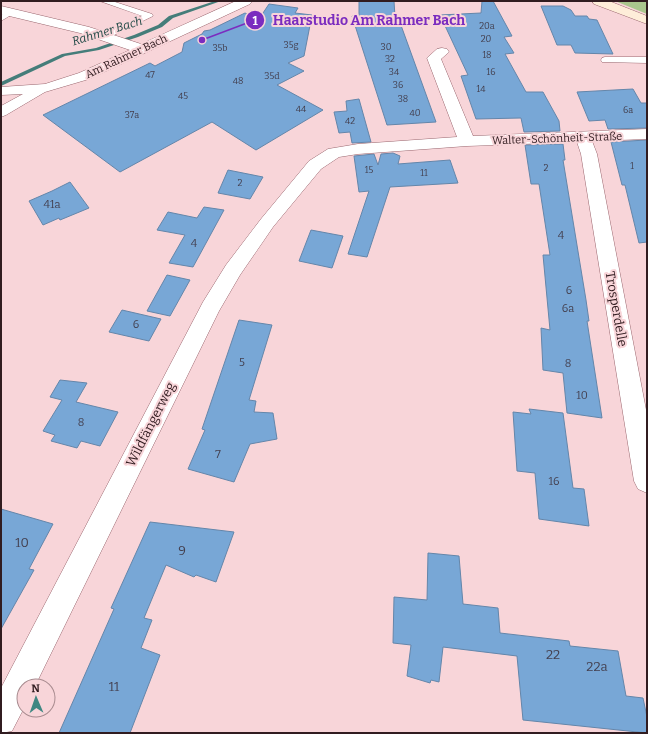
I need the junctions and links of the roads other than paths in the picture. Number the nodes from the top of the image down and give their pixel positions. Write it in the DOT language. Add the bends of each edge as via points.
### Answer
graph roads {
  1 [pos="104,1"];
  2 [pos="246,1"];
  3 [pos="598,1"];
  4 [pos="5,14"];
  5 [pos="647,20"];
  6 [pos="109,38"];
  7 [pos="138,47"];
  8 [pos="442,52"];
  9 [pos="605,60"];
  10 [pos="647,60"];
  11 [pos="46,88"];
  12 [pos="3,91"];
  13 [pos="1,112"];
  14 [pos="647,134"];
  15 [pos="583,137"];
  16 [pos="467,141"];
  17 [pos="334,153"];
  18 [pos="647,481"];
  19 [pos="1,720"];
  1 -- 6 [label="lane" via="149,16"];
  2 -- 7 [label="street, Am Rahmer Bach"];
  3 -- 5 [label="main road"];
  4 -- 6 [label="street"];
  6 -- 7 [label="street"];
  7 -- 11 [label="street, Am Rahmer Bach" via="84,76"];
  8 -- 16 [label="street" via="434,58"];
  9 -- 10 [label="lane"];
  11 -- 12 [label="street, Am Rahmer Bach"];
  11 -- 13 [label="street"];
  14 -- 15 [label="street, Walter-Schönheit-Straße"];
  15 -- 16 [label="street, Walter-Schönheit-Straße"];
  15 -- 18 [label="street, Trosperdelle" via="590,154"];
  16 -- 17 [label="street, Walter-Schönheit-Straße"];
  17 -- 19 [label="street, Wildfängerweg" via="315,165 267,223 233,270 210,308"];
}
